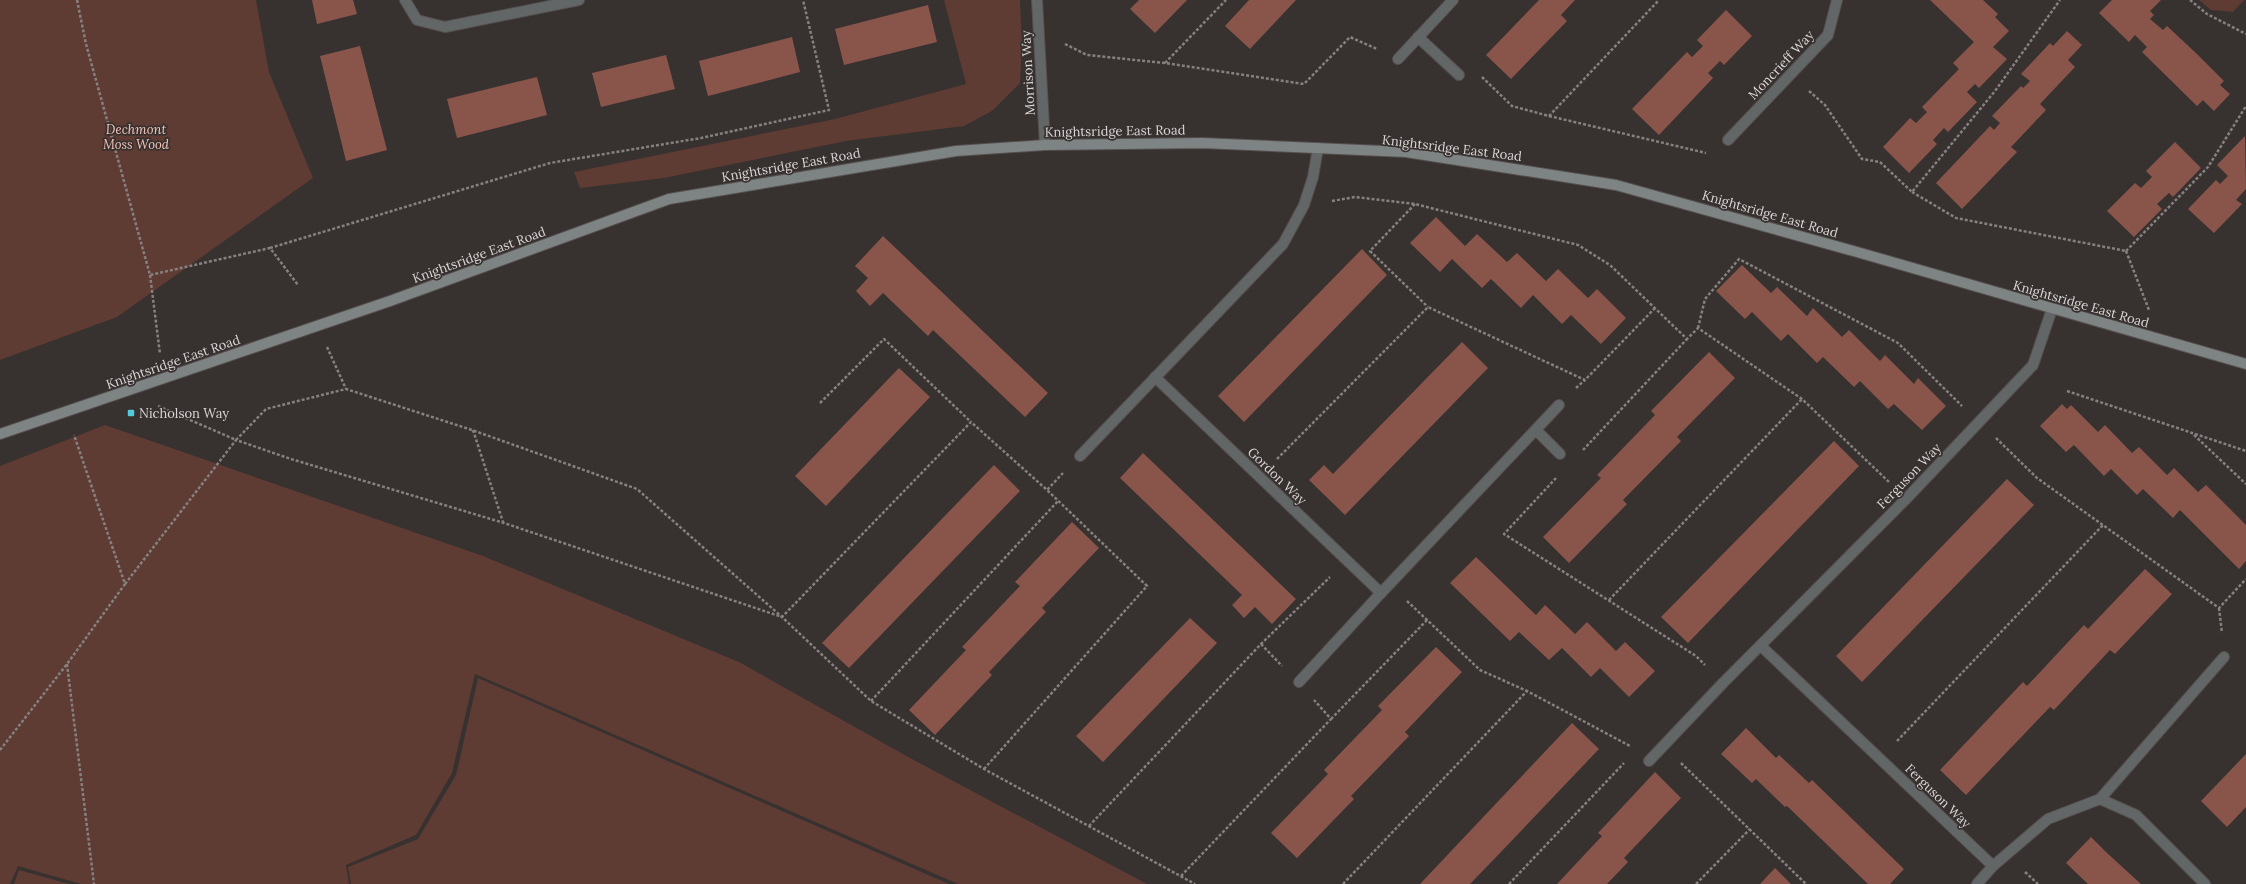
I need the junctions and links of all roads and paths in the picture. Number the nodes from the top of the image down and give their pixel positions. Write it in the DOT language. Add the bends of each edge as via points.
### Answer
graph roads {
  1 [pos="77,0"];
  2 [pos="405,0"];
  3 [pos="579,0"];
  4 [pos="803,0"];
  5 [pos="1037,0"];
  6 [pos="1226,0"];
  7 [pos="1453,0"];
  8 [pos="1659,0"];
  9 [pos="1837,0"];
  10 [pos="2060,0"];
  11 [pos="2190,0"];
  12 [pos="1040,30"];
  13 [pos="2246,34"];
  14 [pos="1418,37"];
  15 [pos="1398,58"];
  16 [pos="1165,63"];
  17 [pos="1790,74"];
  18 [pos="1459,75"];
  19 [pos="2246,106"];
  20 [pos="1549,116"];
  21 [pos="1728,140"];
  22 [pos="1045,145"];
  23 [pos="1318,148"];
  24 [pos="1912,192"];
  25 [pos="1414,204"];
  26 [pos="1304,205"];
  27 [pos="270,248"];
  28 [pos="2126,251"];
  29 [pos="150,275"];
  30 [pos="298,285"];
  31 [pos="1428,307"];
  32 [pos="1655,308"];
  33 [pos="2052,309"];
  34 [pos="1698,328"];
  35 [pos="1687,339"];
  36 [pos="2160,340"];
  37 [pos="327,347"];
  38 [pos="2246,364"];
  39 [pos="1155,377"];
  40 [pos="163,379"];
  41 [pos="346,389"];
  42 [pos="2066,391"];
  43 [pos="124,392"];
  44 [pos="1802,399"];
  45 [pos="820,403"];
  46 [pos="1559,405"];
  47 [pos="66,413"];
  48 [pos="971,422"];
  49 [pos="1979,422"];
  50 [pos="472,430"];
  51 [pos="1536,430"];
  52 [pos="2192,433"];
  53 [pos="0,434"];
  54 [pos="236,440"];
  55 [pos="2246,451"];
  56 [pos="1580,453"];
  57 [pos="1560,454"];
  58 [pos="1080,456"];
  59 [pos="1559,476"];
  60 [pos="1260,477"];
  61 [pos="2246,484"];
  62 [pos="1047,490"];
  63 [pos="1907,498"];
  64 [pos="1058,500"];
  65 [pos="504,523"];
  66 [pos="2103,525"];
  67 [pos="1347,560"];
  68 [pos="2246,579"];
  69 [pos="125,584"];
  70 [pos="1390,584"];
  71 [pos="1381,593"];
  72 [pos="1608,600"];
  73 [pos="782,618"];
  74 [pos="1427,620"];
  75 [pos="1260,644"];
  76 [pos="1761,646"];
  77 [pos="2224,657"];
  78 [pos="67,664"];
  79 [pos="1299,682"];
  80 [pos="1723,683"];
  81 [pos="1527,690"];
  82 [pos="871,701"];
  83 [pos="1331,718"];
  84 [pos="1663,746"];
  85 [pos="0,750"];
  86 [pos="1636,750"];
  87 [pos="1881,759"];
  88 [pos="1649,761"];
  89 [pos="984,769"];
  90 [pos="2100,799"];
  91 [pos="1088,826"];
  92 [pos="1750,829"];
  93 [pos="1993,866"];
  94 [pos="1180,876"];
  95 [pos="94,884"];
  96 [pos="1195,884"];
  97 [pos="1344,884"];
  98 [pos="1509,884"];
  99 [pos="1696,884"];
  100 [pos="1806,884"];
  101 [pos="1977,884"];
  102 [pos="2205,884"];
  1 -- 29 [label="path" via="86,44"];
  2 -- 3 [label="street" via="417,20 445,26"];
  4 -- 27 [label="path" via="829,110 701,138 550,163"];
  5 -- 12 [label="street, Morrison Way"];
  6 -- 16 [label="path"];
  7 -- 14 [label="street"];
  8 -- 20 [label="path"];
  9 -- 17 [label="street, Moncrieff Way" via="1828,35"];
  10 -- 24 [label="path" via="1995,91"];
  11 -- 13 [label="path" via="2206,14"];
  12 -- 16 [label="path" via="1087,55"];
  12 -- 22 [label="street, Morrison Way"];
  14 -- 15 [label="street"];
  14 -- 18 [label="street"];
  15 -- 16 [label="path" via="1350,37 1304,84"];
  17 -- 21 [label="street, Moncrieff Way"];
  17 -- 24 [label="path" via="1825,105 1862,159 1880,162"];
  18 -- 20 [label="path" via="1472,67 1512,106"];
  19 -- 28 [label="path" via="2208,167"];
  20 -- 21 [label="path" via="1713,154"];
  22 -- 23 [label="street, Knightsridge East Road" via="1202,143"];
  22 -- 40 [label="street, Knightsridge East Road" via="956,151 668,199 390,301"];
  23 -- 26 [label="street" via="1313,178"];
  23 -- 33 [label="street, Knightsridge East Road" via="1406,152 1616,185"];
  24 -- 28 [label="path" via="1956,218"];
  25 -- 26 [label="path" via="1355,197"];
  25 -- 31 [label="path" via="1370,252"];
  25 -- 32 [label="path" via="1578,245 1610,265"];
  26 -- 39 [label="street" via="1283,244"];
  27 -- 29 [label="path"];
  27 -- 30 [label="path"];
  28 -- 36 [label="path"];
  29 -- 40 [label="path"];
  31 -- 32 [label="path" via="1585,380"];
  31 -- 60 [label="path"];
  32 -- 35 [label="path"];
  33 -- 36 [label="street, Knightsridge East Road"];
  33 -- 49 [label="street, Ferguson Way" via="2033,366"];
  34 -- 35 [label="path"];
  34 -- 44 [label="path"];
  34 -- 49 [label="path" via="1705,299 1739,259 1898,343"];
  35 -- 56 [label="path"];
  36 -- 38 [label="street, Knightsridge East Road"];
  37 -- 41 [label="path"];
  39 -- 58 [label="street"];
  39 -- 60 [label="street, Gordon Way"];
  40 -- 43 [label="street, Knightsridge East Road"];
  41 -- 50 [label="path"];
  41 -- 54 [label="path" via="266,409"];
  42 -- 52 [label="path"];
  43 -- 47 [label="street, Knightsridge East Road"];
  43 -- 54 [label="path"];
  44 -- 63 [label="path"];
  44 -- 72 [label="path"];
  45 -- 48 [label="path" via="884,339"];
  46 -- 51 [label="street"];
  47 -- 53 [label="street, Knightsridge East Road"];
  47 -- 69 [label="path"];
  48 -- 62 [label="path"];
  48 -- 73 [label="path"];
  49 -- 63 [label="street, Ferguson Way"];
  49 -- 66 [label="path" via="2037,478"];
  50 -- 65 [label="path"];
  50 -- 73 [label="path" via="637,490"];
  51 -- 57 [label="street"];
  51 -- 70 [label="street"];
  52 -- 55 [label="path"];
  52 -- 61 [label="path"];
  54 -- 65 [label="path"];
  54 -- 69 [label="path"];
  58 -- 62 [label="path"];
  59 -- 72 [label="path" via="1504,534"];
  60 -- 67 [label="street, Gordon Way"];
  62 -- 64 [label="path"];
  63 -- 76 [label="street, Ferguson Way"];
  64 -- 82 [label="path"];
  64 -- 89 [label="path" via="1147,586"];
  65 -- 73 [label="path"];
  66 -- 68 [label="path" via="2219,608"];
  66 -- 87 [label="path"];
  67 -- 71 [label="street, Gordon Way"];
  67 -- 75 [label="path"];
  69 -- 78 [label="path"];
  70 -- 71 [label="street"];
  70 -- 74 [label="path"];
  71 -- 79 [label="street"];
  72 -- 80 [label="path" via="1696,656"];
  73 -- 82 [label="path"];
  74 -- 81 [label="path" via="1480,670"];
  74 -- 83 [label="path"];
  75 -- 79 [label="path"];
  75 -- 91 [label="path"];
  76 -- 80 [label="street, Ferguson Way"];
  76 -- 87 [label="street, Ferguson Way"];
  77 -- 90 [label="street"];
  78 -- 85 [label="path"];
  78 -- 95 [label="path"];
  79 -- 83 [label="path"];
  80 -- 84 [label="street, Ferguson Way"];
  81 -- 86 [label="path"];
  81 -- 97 [label="path"];
  82 -- 89 [label="path"];
  83 -- 94 [label="path"];
  84 -- 88 [label="street, Ferguson Way"];
  84 -- 92 [label="path"];
  86 -- 88 [label="path"];
  86 -- 98 [label="path"];
  87 -- 93 [label="street, Ferguson Way"];
  89 -- 91 [label="path"];
  90 -- 93 [label="street" via="2048,819"];
  90 -- 102 [label="street" via="2136,815"];
  91 -- 94 [label="path"];
  92 -- 99 [label="path"];
  92 -- 100 [label="path"];
  93 -- 101 [label="street"];
  94 -- 96 [label="path"];
}
